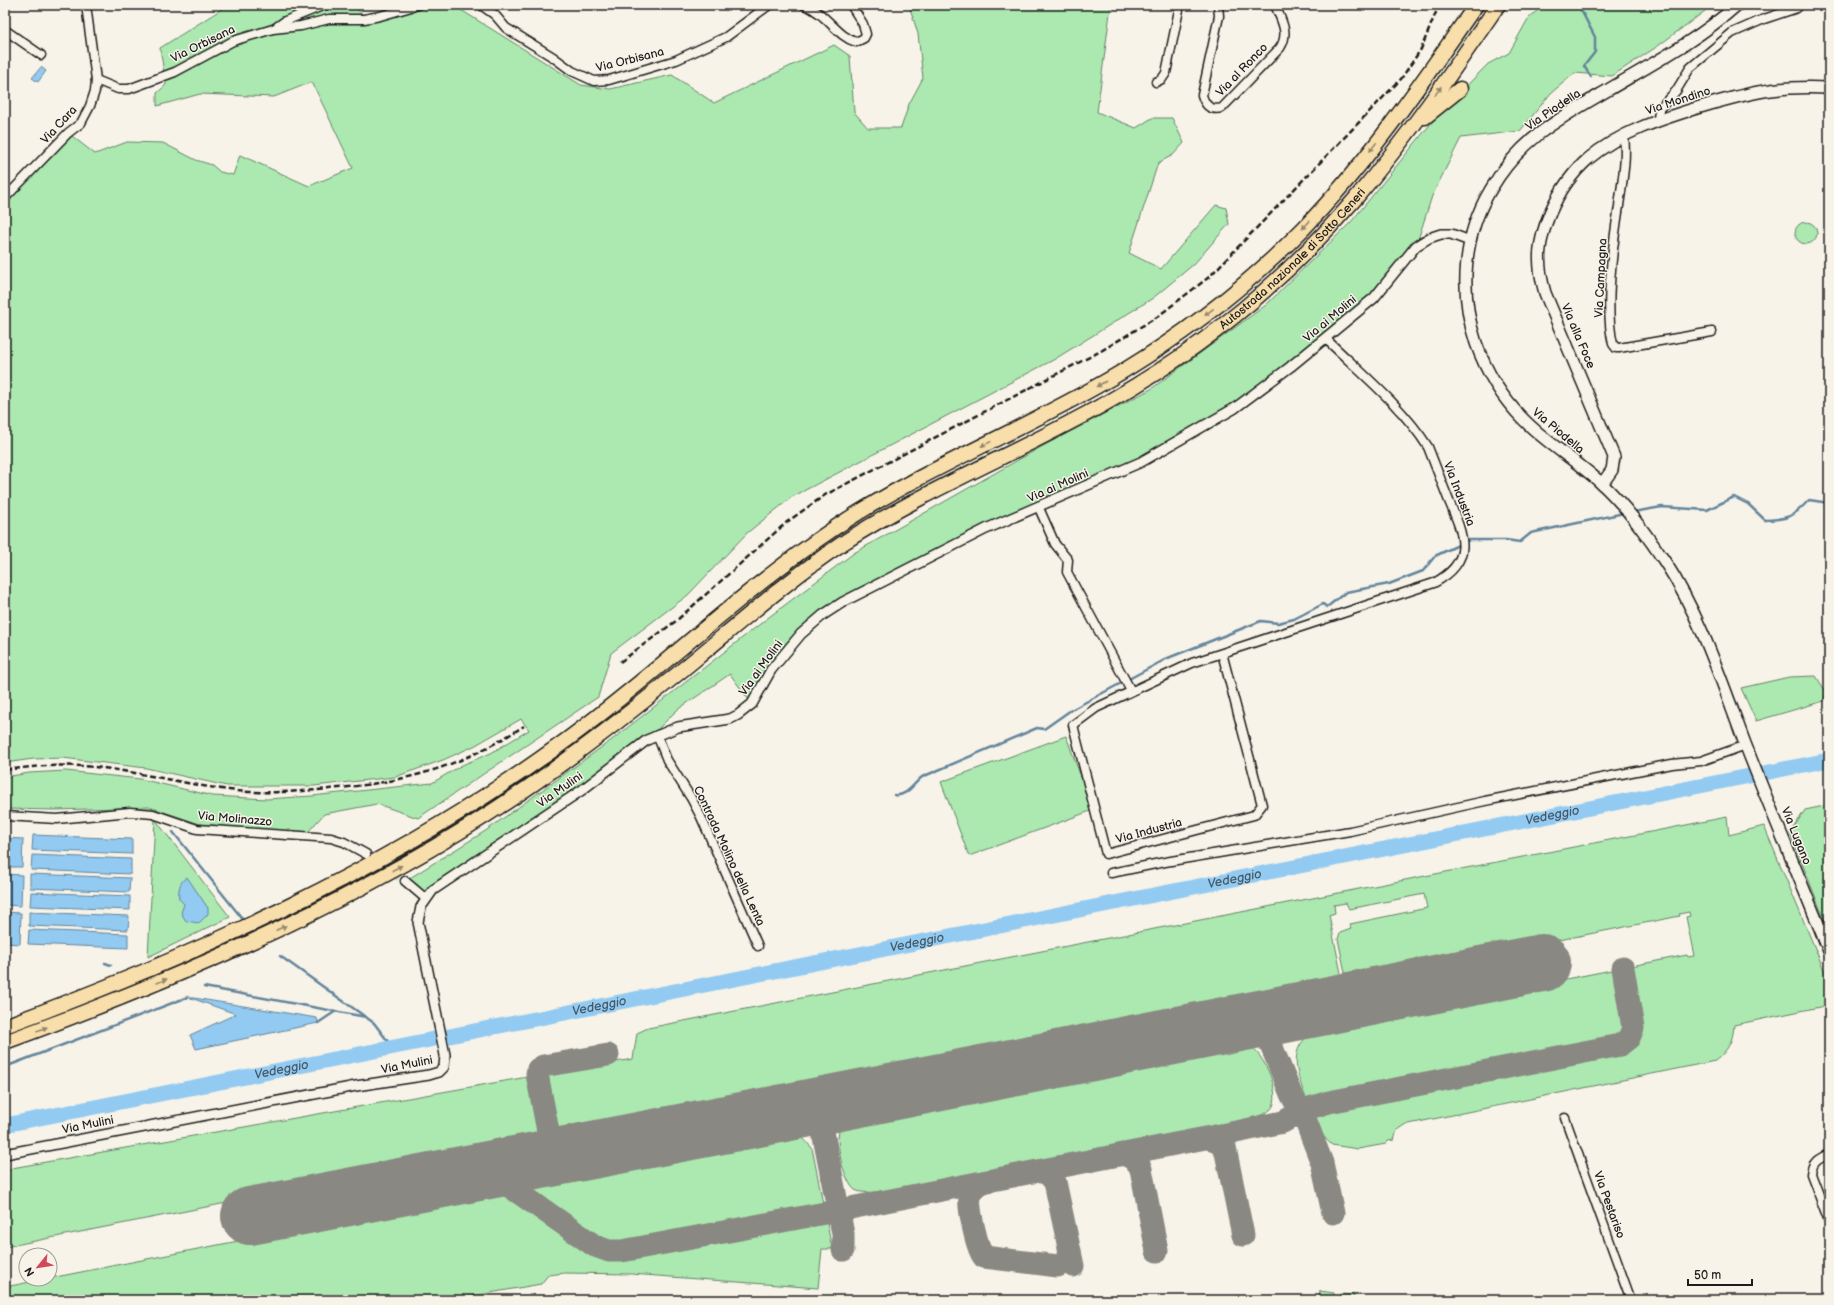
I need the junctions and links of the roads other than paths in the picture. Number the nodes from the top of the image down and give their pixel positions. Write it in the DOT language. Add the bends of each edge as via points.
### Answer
graph roads {
  1 [pos="86,5"];
  2 [pos="325,5"];
  3 [pos="418,5"];
  4 [pos="481,5"];
  5 [pos="769,5"];
  6 [pos="804,5"];
  7 [pos="851,5"];
  8 [pos="1180,5"];
  9 [pos="1218,5"];
  10 [pos="1275,5"];
  11 [pos="1465,5"];
  12 [pos="1476,5"];
  13 [pos="1498,5"];
  14 [pos="1737,5"];
  15 [pos="1799,5"];
  16 [pos="273,29"];
  17 [pos="5,30"];
  18 [pos="41,55"];
  19 [pos="1432,66"];
  20 [pos="96,80"];
  21 [pos="1156,82"];
  22 [pos="1829,88"];
  23 [pos="1460,89"];
  24 [pos="1658,120"];
  25 [pos="1407,134"];
  26 [pos="1624,136"];
  27 [pos="1559,194"];
  28 [pos="5,198"];
  29 [pos="1470,241"];
  30 [pos="1712,332"];
  31 [pos="1326,339"];
  32 [pos="1602,484"];
  33 [pos="1039,508"];
  34 [pos="1632,519"];
  35 [pos="1222,653"];
  36 [pos="1131,691"];
  37 [pos="657,735"];
  38 [pos="647,740"];
  39 [pos="1747,749"];
  40 [pos="5,816"];
  41 [pos="366,854"];
  42 [pos="1111,873"];
  43 [pos="404,881"];
  44 [pos="426,899"];
  45 [pos="758,946"];
  46 [pos="1829,951"];
  47 [pos="5,1026"];
  48 [pos="5,1042"];
  49 [pos="1565,1118"];
  50 [pos="5,1154"];
  51 [pos="1829,1154"];
  52 [pos="1829,1221"];
  53 [pos="1631,1300"];
  1 -- 20 [label="street, Via Cara"];
  2 -- 16 [label="street" via="285,21"];
  3 -- 16 [label="street, Via Orbisana" via="380,16 329,19 302,26"];
  4 -- 5 [label="street, Via Orbisana" via="506,28 572,71 594,81 609,80 676,60 726,37"];
  6 -- 7 [label="street" via="819,12 856,42 864,38 865,30"];
  8 -- 21 [label="street" via="1166,73"];
  9 -- 10 [label="street, Via al Ronco" via="1219,16 1202,95 1208,107 1215,110 1222,108 1285,41 1285,31"];
  11 -- 19 [label="highway"];
  12 -- 19 [label="highway"];
  25 -- 13 [label="highway, one-way"];
  14 -- 29 [label="main road, Via Piodella" via="1707,30 1539,132 1513,157 1491,189 1478,214"];
  15 -- 24 [label="street" via="1732,33 1690,68 1676,91 1658,109"];
  16 -- 20 [label="street, Via Orbisana" via="233,41 174,72 129,89 118,89"];
  17 -- 18 [label="street"];
  19 -- 47 [label="highway, one-way" via="1361,163 1304,228 1239,288 1157,350 1084,394 921,477 838,526 743,597 594,720 519,774 406,845 309,897 223,938"];
  20 -- 28 [label="street, Via Cara" via="90,106 81,122"];
  22 -- 24 [label="main road, Via Mondino" via="1753,93"];
  23 -- 25 [label="highway"];
  24 -- 26 [label="main road, Via Mondino"];
  48 -- 25 [label="highway, Autostrada nazionale di Sotto Ceneri, one-way" via="148,987 296,921 407,862 480,819 568,759 644,702 782,588 842,544 925,494 1114,398 1211,334 1304,253 1352,203"];
  26 -- 27 [label="main road, Via Mondino" via="1589,159"];
  26 -- 30 [label="street, Via Campagna" via="1626,159 1614,236 1609,305 1613,344 1619,348"];
  27 -- 32 [label="main road, Via alla Foce" via="1541,239 1540,273 1545,293 1614,457 1612,470"];
  29 -- 31 [label="street, Via ai Molini" via="1451,234 1441,234 1416,246 1374,298"];
  29 -- 32 [label="main road, Via Piodella" via="1466,285 1468,316 1488,371 1504,397 1523,420"];
  31 -- 33 [label="street, Via ai Molini" via="1228,412 1142,462"];
  31 -- 35 [label="street, Via Industria" via="1402,413 1428,447 1462,536 1463,547 1458,563 1449,575 1434,583"];
  32 -- 34 [label="main road, Via Piodella"];
  33 -- 36 [label="street" via="1055,544 1068,560 1067,572"];
  33 -- 37 [label="street, Via ai Molini" via="986,529 843,602 823,615 801,634 772,670 752,704 738,715 730,719 678,727"];
  34 -- 39 [label="main road, Via Lugano" via="1664,561 1683,592 1701,629"];
  35 -- 36 [label="street, Via Industria" via="1192,663"];
  35 -- 36 [label="street, Via Industria" via="1262,806 1254,815 1106,854 1073,725 1096,708"];
  37 -- 38 [label="street, Via ai Molini"];
  37 -- 45 [label="street, Contrada Molino della Lenta" via="667,760 691,798"];
  38 -- 44 [label="street, Via Mulini" via="582,790 437,887"];
  39 -- 42 [label="street" via="1701,761 1672,764 1485,801 1350,831"];
  39 -- 46 [label="main road, Via Lugano"];
  40 -- 41 [label="street, Via Molinazzo" via="57,819 130,812 153,814 197,829 331,838"];
  43 -- 44 [label="street"];
  44 -- 50 [label="street, Via Mulini" via="418,914 418,922 445,1055 445,1064 441,1070 429,1075 356,1086"];
  49 -- 53 [label="street, Via Pestariso"];
  51 -- 52 [label="street" via="1816,1161 1811,1168"];
}
